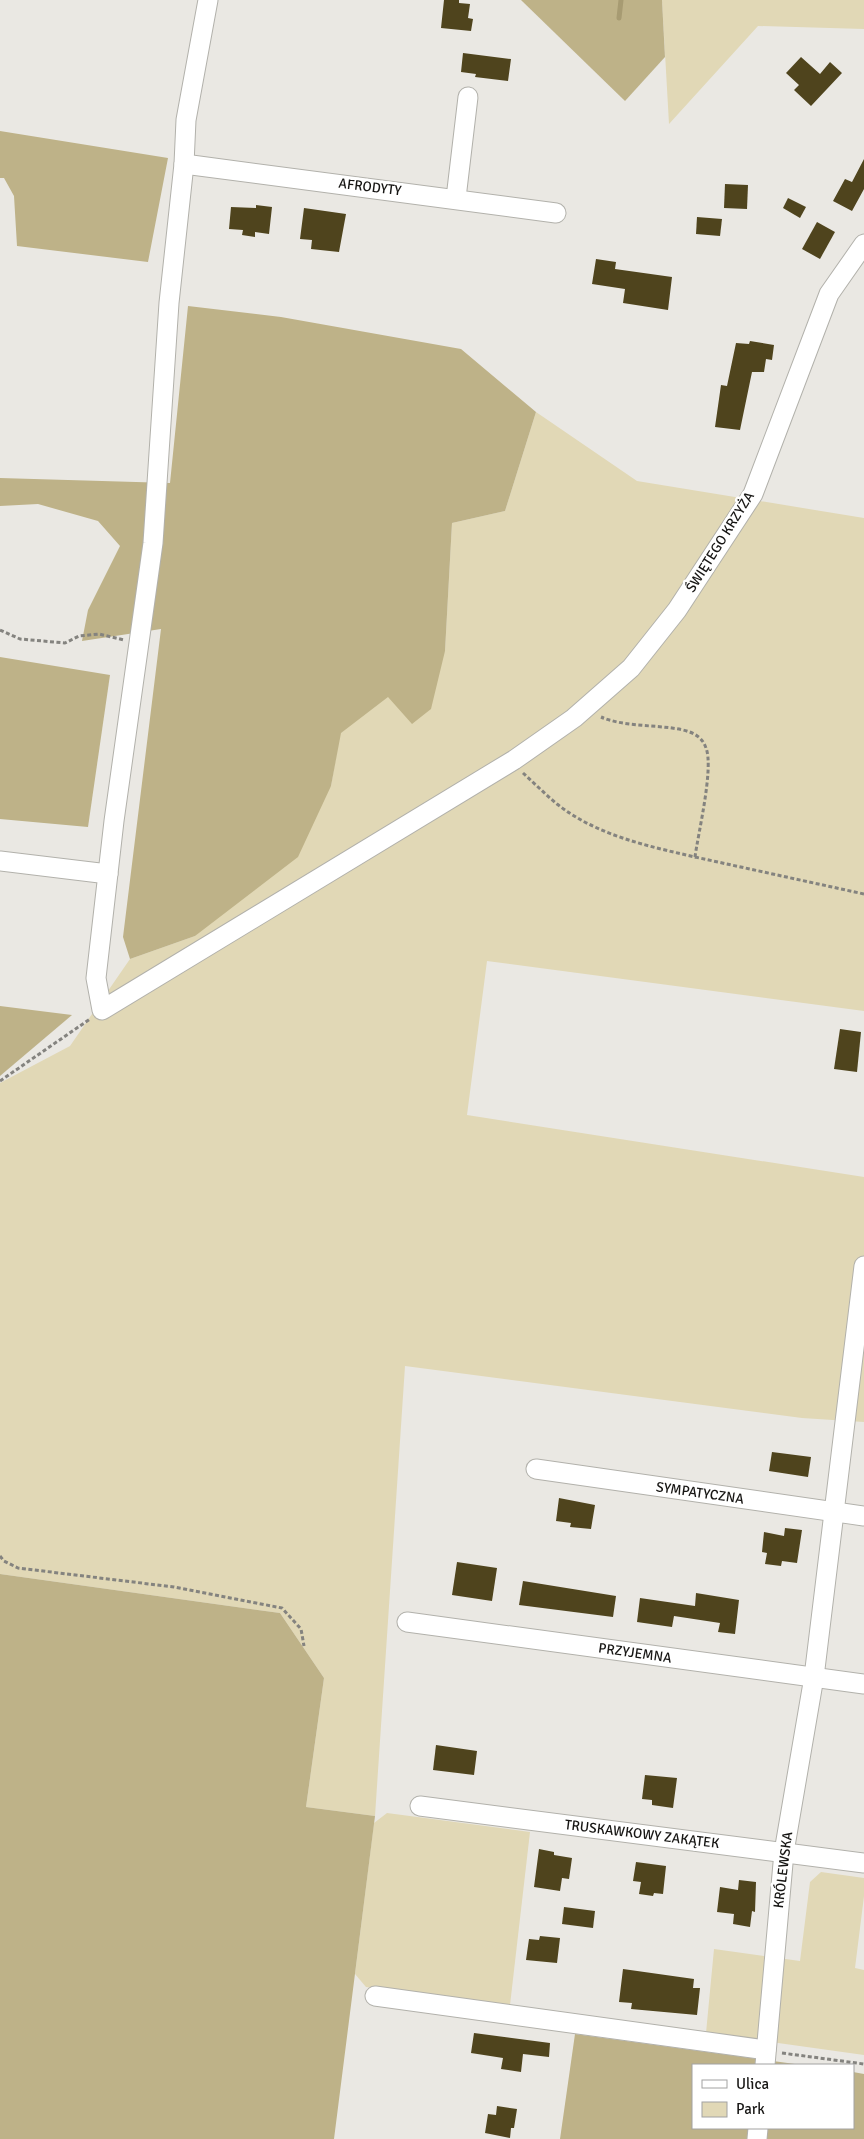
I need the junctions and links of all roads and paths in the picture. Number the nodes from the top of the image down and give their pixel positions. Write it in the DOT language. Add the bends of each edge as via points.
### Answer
graph roads {
  1 [pos="208,0"];
  2 [pos="468,97"];
  3 [pos="184,164"];
  4 [pos="456,198"];
  5 [pos="556,212"];
  6 [pos="864,244"];
  7 [pos="0,630"];
  8 [pos="139,644"];
  9 [pos="585,708"];
  10 [pos="512,761"];
  11 [pos="695,858"];
  12 [pos="0,861"];
  13 [pos="108,874"];
  14 [pos="864,894"];
  15 [pos="102,1010"];
  16 [pos="0,1081"];
  17 [pos="864,1266"];
  18 [pos="536,1469"];
  19 [pos="833,1512"];
  20 [pos="864,1516"];
  21 [pos="0,1556"];
  22 [pos="407,1622"];
  23 [pos="304,1646"];
  24 [pos="814,1677"];
  25 [pos="864,1684"];
  26 [pos="420,1806"];
  27 [pos="784,1852"];
  28 [pos="864,1863"];
  29 [pos="375,1996"];
  30 [pos="765,2058"];
  31 [pos="864,2064"];
  1 -- 3 [label="street" via="186,120"];
  2 -- 4 [label="street"];
  3 -- 4 [label="street, AFRODYTY"];
  3 -- 8 [label="street" via="169,303 153,543"];
  4 -- 5 [label="street, AFRODYTY"];
  6 -- 9 [label="street, ŚWIĘTEGO KRZYŻA" via="829,294 753,494 677,610 631,668"];
  7 -- 8 [label="path" via="20,639 65,643 79,636 99,634"];
  8 -- 13 [label="street"];
  9 -- 10 [label="street, ŚWIĘTEGO KRZYŻA"];
  9 -- 11 [label="path" via="605,719 684,729 701,739 706,747 708,764"];
  10 -- 11 [label="path" via="557,804 580,820 651,847"];
  10 -- 15 [label="street, ŚWIĘTEGO KRZYŻA" via="176,968"];
  11 -- 14 [label="path"];
  12 -- 13 [label="street"];
  13 -- 15 [label="street" via="96,978"];
  15 -- 16 [label="path"];
  17 -- 19 [label="street, KRÓLEWSKA"];
  18 -- 19 [label="street, SYMPATYCZNA"];
  19 -- 20 [label="street, SYMPATYCZNA"];
  19 -- 24 [label="street, KRÓLEWSKA"];
  21 -- 23 [label="path" via="18,1568 174,1587 282,1608 301,1629"];
  22 -- 24 [label="street, PRZYJEMNA"];
  24 -- 25 [label="street, PRZYJEMNA"];
  24 -- 27 [label="street, KRÓLEWSKA"];
  26 -- 27 [label="street, TRUSKAWKOWY ZAKĄTEK"];
  27 -- 28 [label="street, TRUSKAWKOWY ZAKĄTEK"];
  27 -- 30 [label="street, KRÓLEWSKA"];
  29 -- 30 [label="street"];
  30 -- 31 [label="path"];
}
